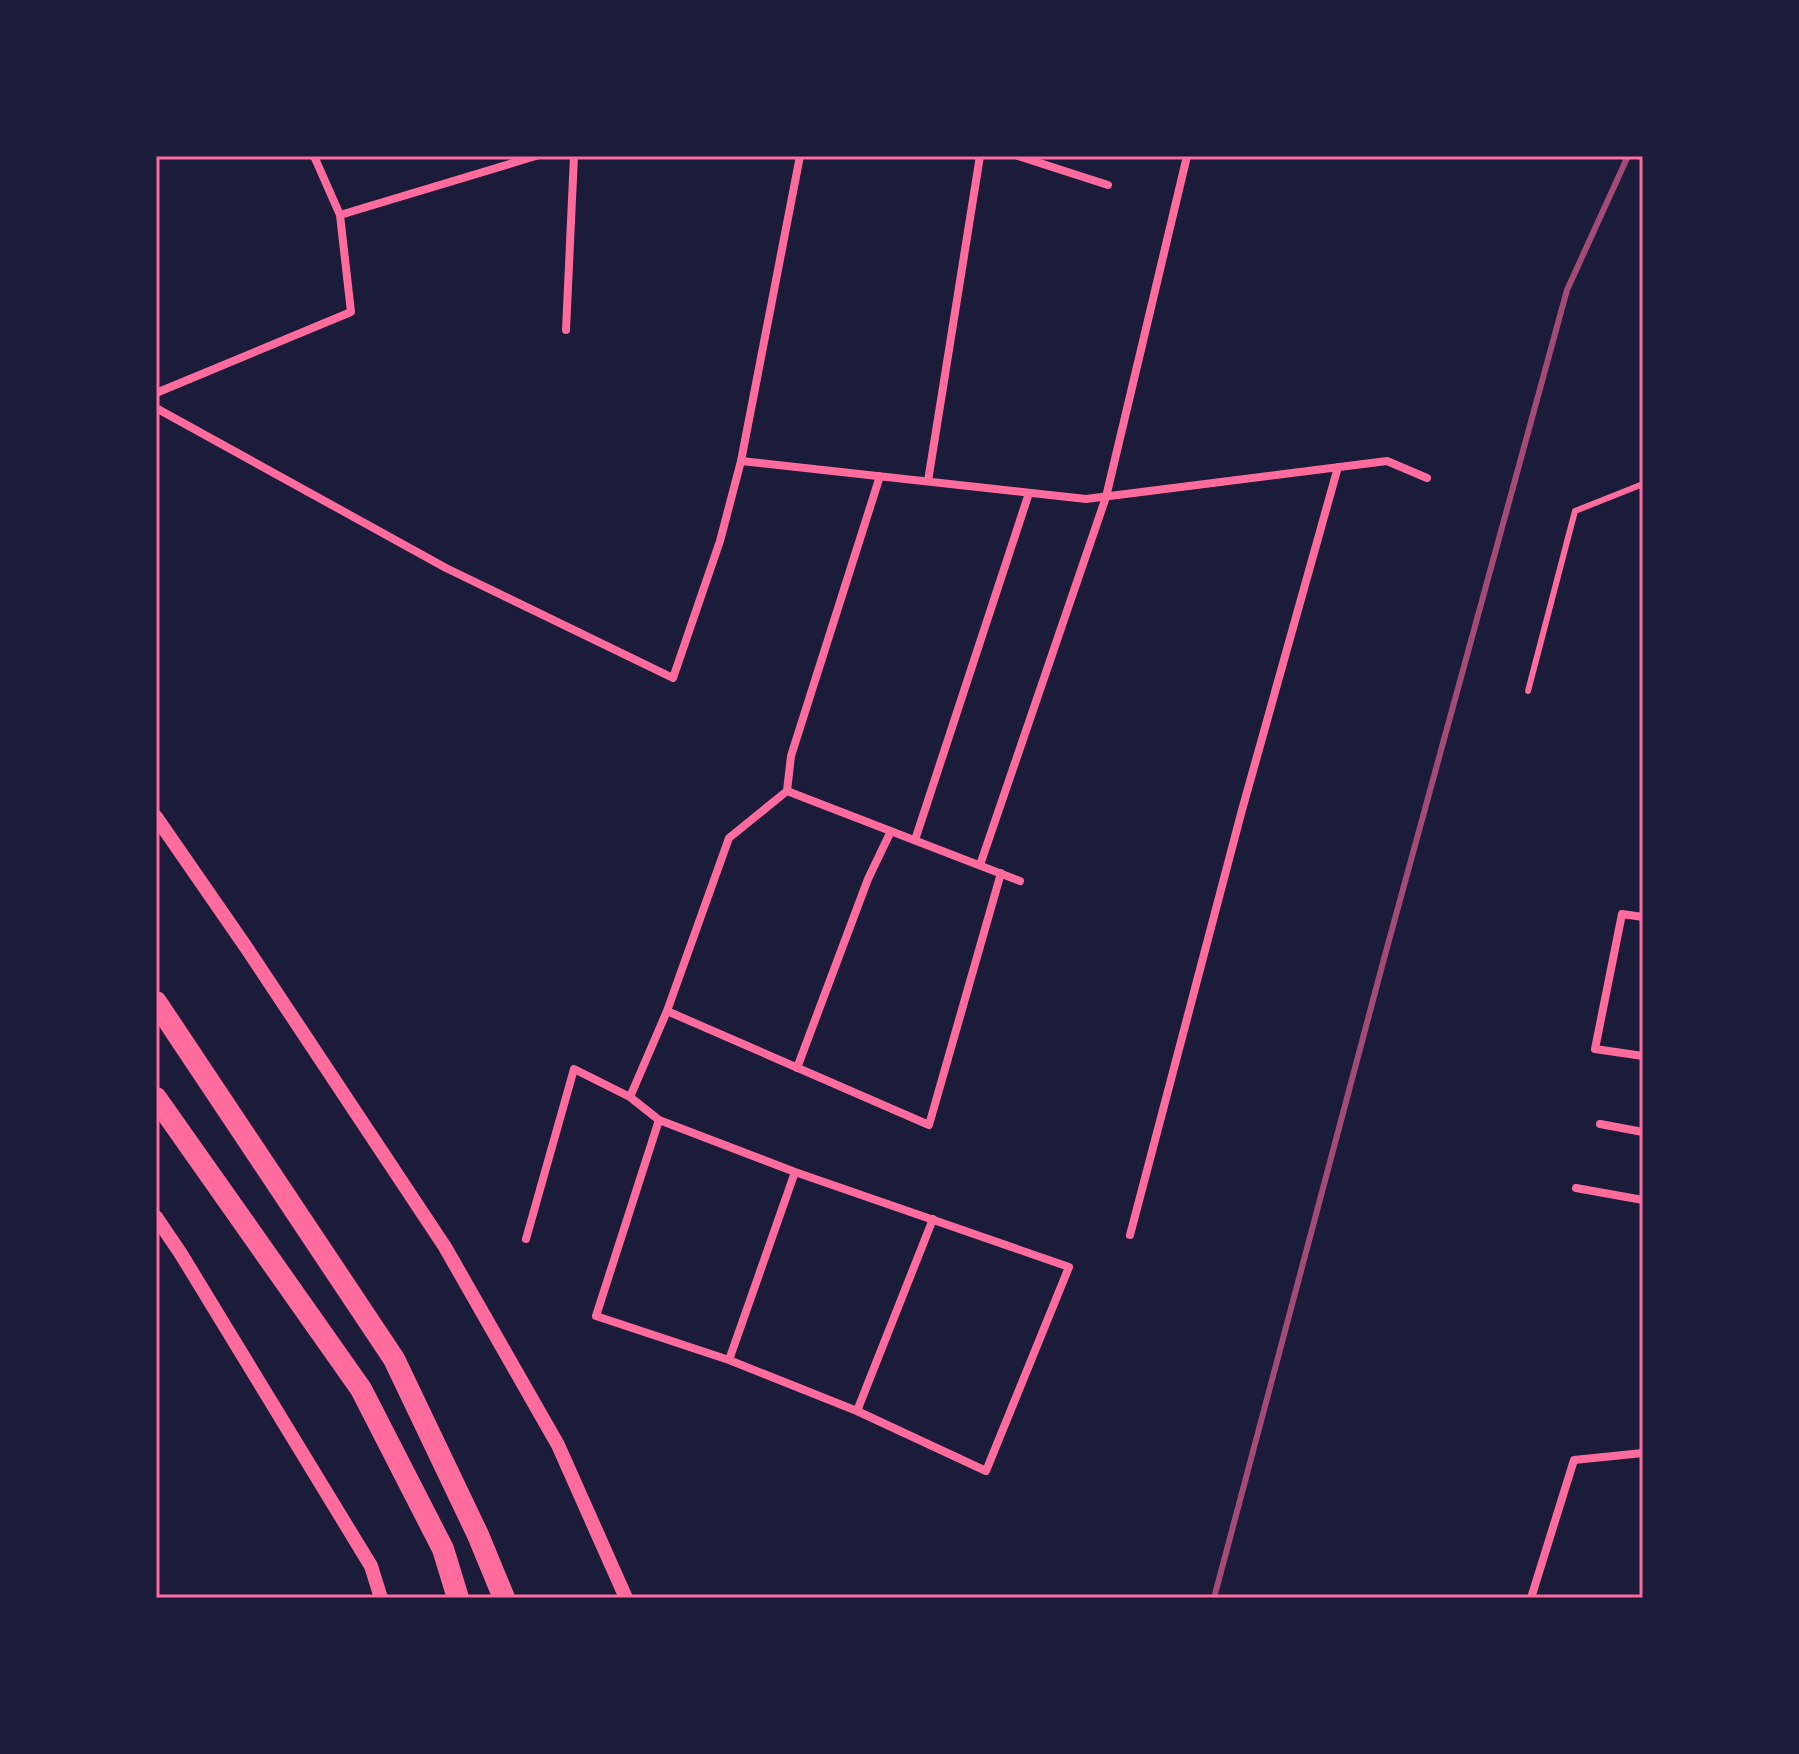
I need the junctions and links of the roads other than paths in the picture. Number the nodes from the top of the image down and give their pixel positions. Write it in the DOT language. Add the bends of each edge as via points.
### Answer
graph roads {
  1 [pos="314,156"];
  2 [pos="536,156"];
  3 [pos="574,156"];
  4 [pos="800,156"];
  5 [pos="980,156"];
  6 [pos="1018,156"];
  7 [pos="1187,156"];
  8 [pos="1108,185"];
  9 [pos="340,215"];
  10 [pos="566,330"];
  11 [pos="156,393"];
  12 [pos="156,408"];
  13 [pos="741,461"];
  14 [pos="1338,467"];
  15 [pos="880,476"];
  16 [pos="1427,478"];
  17 [pos="928,481"];
  18 [pos="1643,484"];
  19 [pos="1029,493"];
  20 [pos="1106,497"];
  21 [pos="1528,691"];
  22 [pos="787,791"];
  23 [pos="156,817"];
  24 [pos="891,831"];
  25 [pos="915,840"];
  26 [pos="980,865"];
  27 [pos="1001,873"];
  28 [pos="1020,881"];
  29 [pos="1643,917"];
  30 [pos="156,1002"];
  31 [pos="667,1011"];
  32 [pos="1643,1056"];
  33 [pos="797,1068"];
  34 [pos="630,1097"];
  35 [pos="156,1098"];
  36 [pos="659,1120"];
  37 [pos="1600,1124"];
  38 [pos="1643,1132"];
  39 [pos="795,1172"];
  40 [pos="1576,1188"];
  41 [pos="1643,1200"];
  42 [pos="156,1217"];
  43 [pos="933,1219"];
  44 [pos="1130,1235"];
  45 [pos="526,1239"];
  46 [pos="729,1360"];
  47 [pos="857,1411"];
  48 [pos="1643,1453"];
  49 [pos="381,1598"];
  50 [pos="458,1598"];
  51 [pos="504,1598"];
  52 [pos="626,1598"];
  53 [pos="1531,1598"];
  1 -- 9 [label="street"];
  2 -- 9 [label="street"];
  3 -- 10 [label="street"];
  4 -- 13 [label="street"];
  5 -- 17 [label="street"];
  6 -- 8 [label="street"];
  7 -- 20 [label="street"];
  9 -- 11 [label="street" via="351,312"];
  12 -- 13 [label="street" via="446,568 673,678"];
  13 -- 15 [label="street"];
  14 -- 16 [label="street" via="1387,461"];
  14 -- 20 [label="street"];
  14 -- 44 [label="street"];
  15 -- 17 [label="street"];
  15 -- 22 [label="street" via="791,756"];
  17 -- 19 [label="street"];
  18 -- 21 [label="lane" via="1575,511"];
  19 -- 20 [label="street"];
  19 -- 25 [label="street"];
  20 -- 26 [label="street"];
  22 -- 24 [label="street"];
  22 -- 31 [label="street" via="729,838"];
  23 -- 52 [label="street" via="445,1247 558,1445"];
  24 -- 25 [label="street"];
  24 -- 33 [label="street"];
  25 -- 26 [label="street"];
  26 -- 27 [label="street"];
  27 -- 28 [label="street"];
  27 -- 33 [label="street" via="929,1125"];
  29 -- 32 [label="street" via="1622,914 1595,1049"];
  30 -- 51 [label="highway" via="394,1359"];
  31 -- 33 [label="street"];
  31 -- 34 [label="street"];
  34 -- 36 [label="street"];
  34 -- 45 [label="street" via="574,1069"];
  35 -- 50 [label="highway" via="361,1389 443,1549"];
  36 -- 39 [label="street"];
  36 -- 46 [label="street" via="596,1316"];
  37 -- 38 [label="street"];
  39 -- 43 [label="street"];
  39 -- 46 [label="street"];
  40 -- 41 [label="street"];
  42 -- 49 [label="street" via="371,1566"];
  43 -- 47 [label="street"];
  43 -- 47 [label="street" via="1069,1267 986,1471"];
  46 -- 47 [label="street"];
  48 -- 53 [label="street" via="1574,1460"];
}
